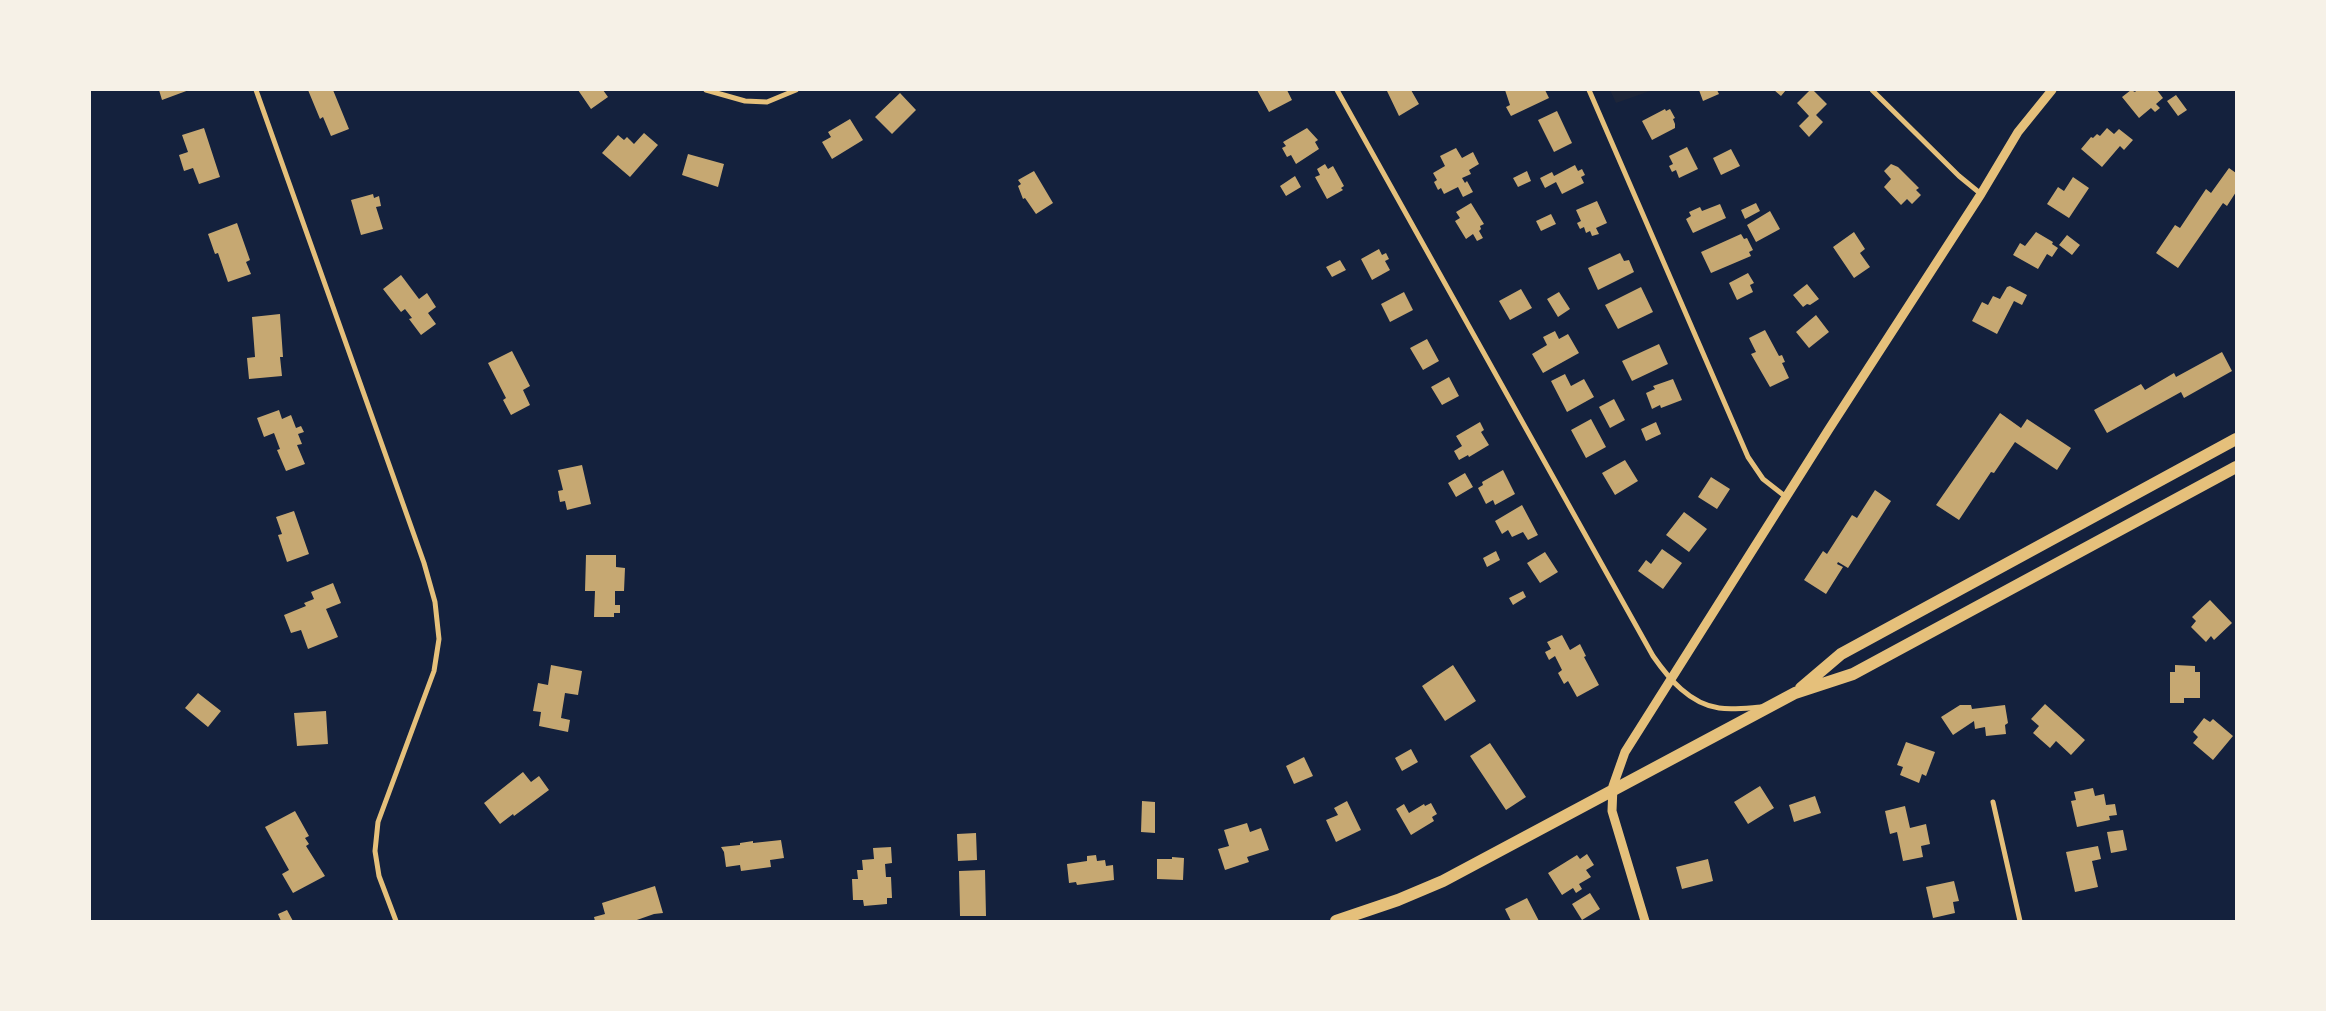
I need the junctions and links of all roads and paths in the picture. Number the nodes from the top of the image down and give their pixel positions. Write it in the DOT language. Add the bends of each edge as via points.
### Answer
graph roads {
  1 [pos="256,90"];
  2 [pos="706,90"];
  3 [pos="796,90"];
  4 [pos="1337,90"];
  5 [pos="1589,90"];
  6 [pos="1872,90"];
  7 [pos="2052,90"];
  8 [pos="1981,194"];
  9 [pos="2236,440"];
  10 [pos="2236,467"];
  11 [pos="1786,498"];
  12 [pos="1670,679"];
  13 [pos="1795,693"];
  14 [pos="1770,707"];
  15 [pos="1612,791"];
  16 [pos="1993,802"];
  17 [pos="396,921"];
  18 [pos="1336,921"];
  19 [pos="1645,921"];
  20 [pos="2020,921"];
  1 -- 17 [label="street" via="435,602 439,639 434,671 378,822 375,851 379,876"];
  2 -- 3 [label="street" via="745,101 766,102"];
  4 -- 12 [label="street" via="1646,644"];
  5 -- 11 [label="street" via="1748,457 1764,479"];
  6 -- 8 [label="street"];
  7 -- 8 [label="street" via="2018,132"];
  8 -- 11 [label="street"];
  9 -- 13 [label="main road" via="1841,654"];
  10 -- 13 [label="main road" via="1853,674"];
  11 -- 12 [label="street"];
  12 -- 14 [label="street" via="1686,694 1708,705 1723,708"];
  12 -- 15 [label="street" via="1625,752"];
  13 -- 14 [label="main road"];
  14 -- 15 [label="main road"];
  15 -- 18 [label="main road" via="1443,881"];
  15 -- 19 [label="street" via="1614,822"];
  16 -- 20 [label="street"];
}
